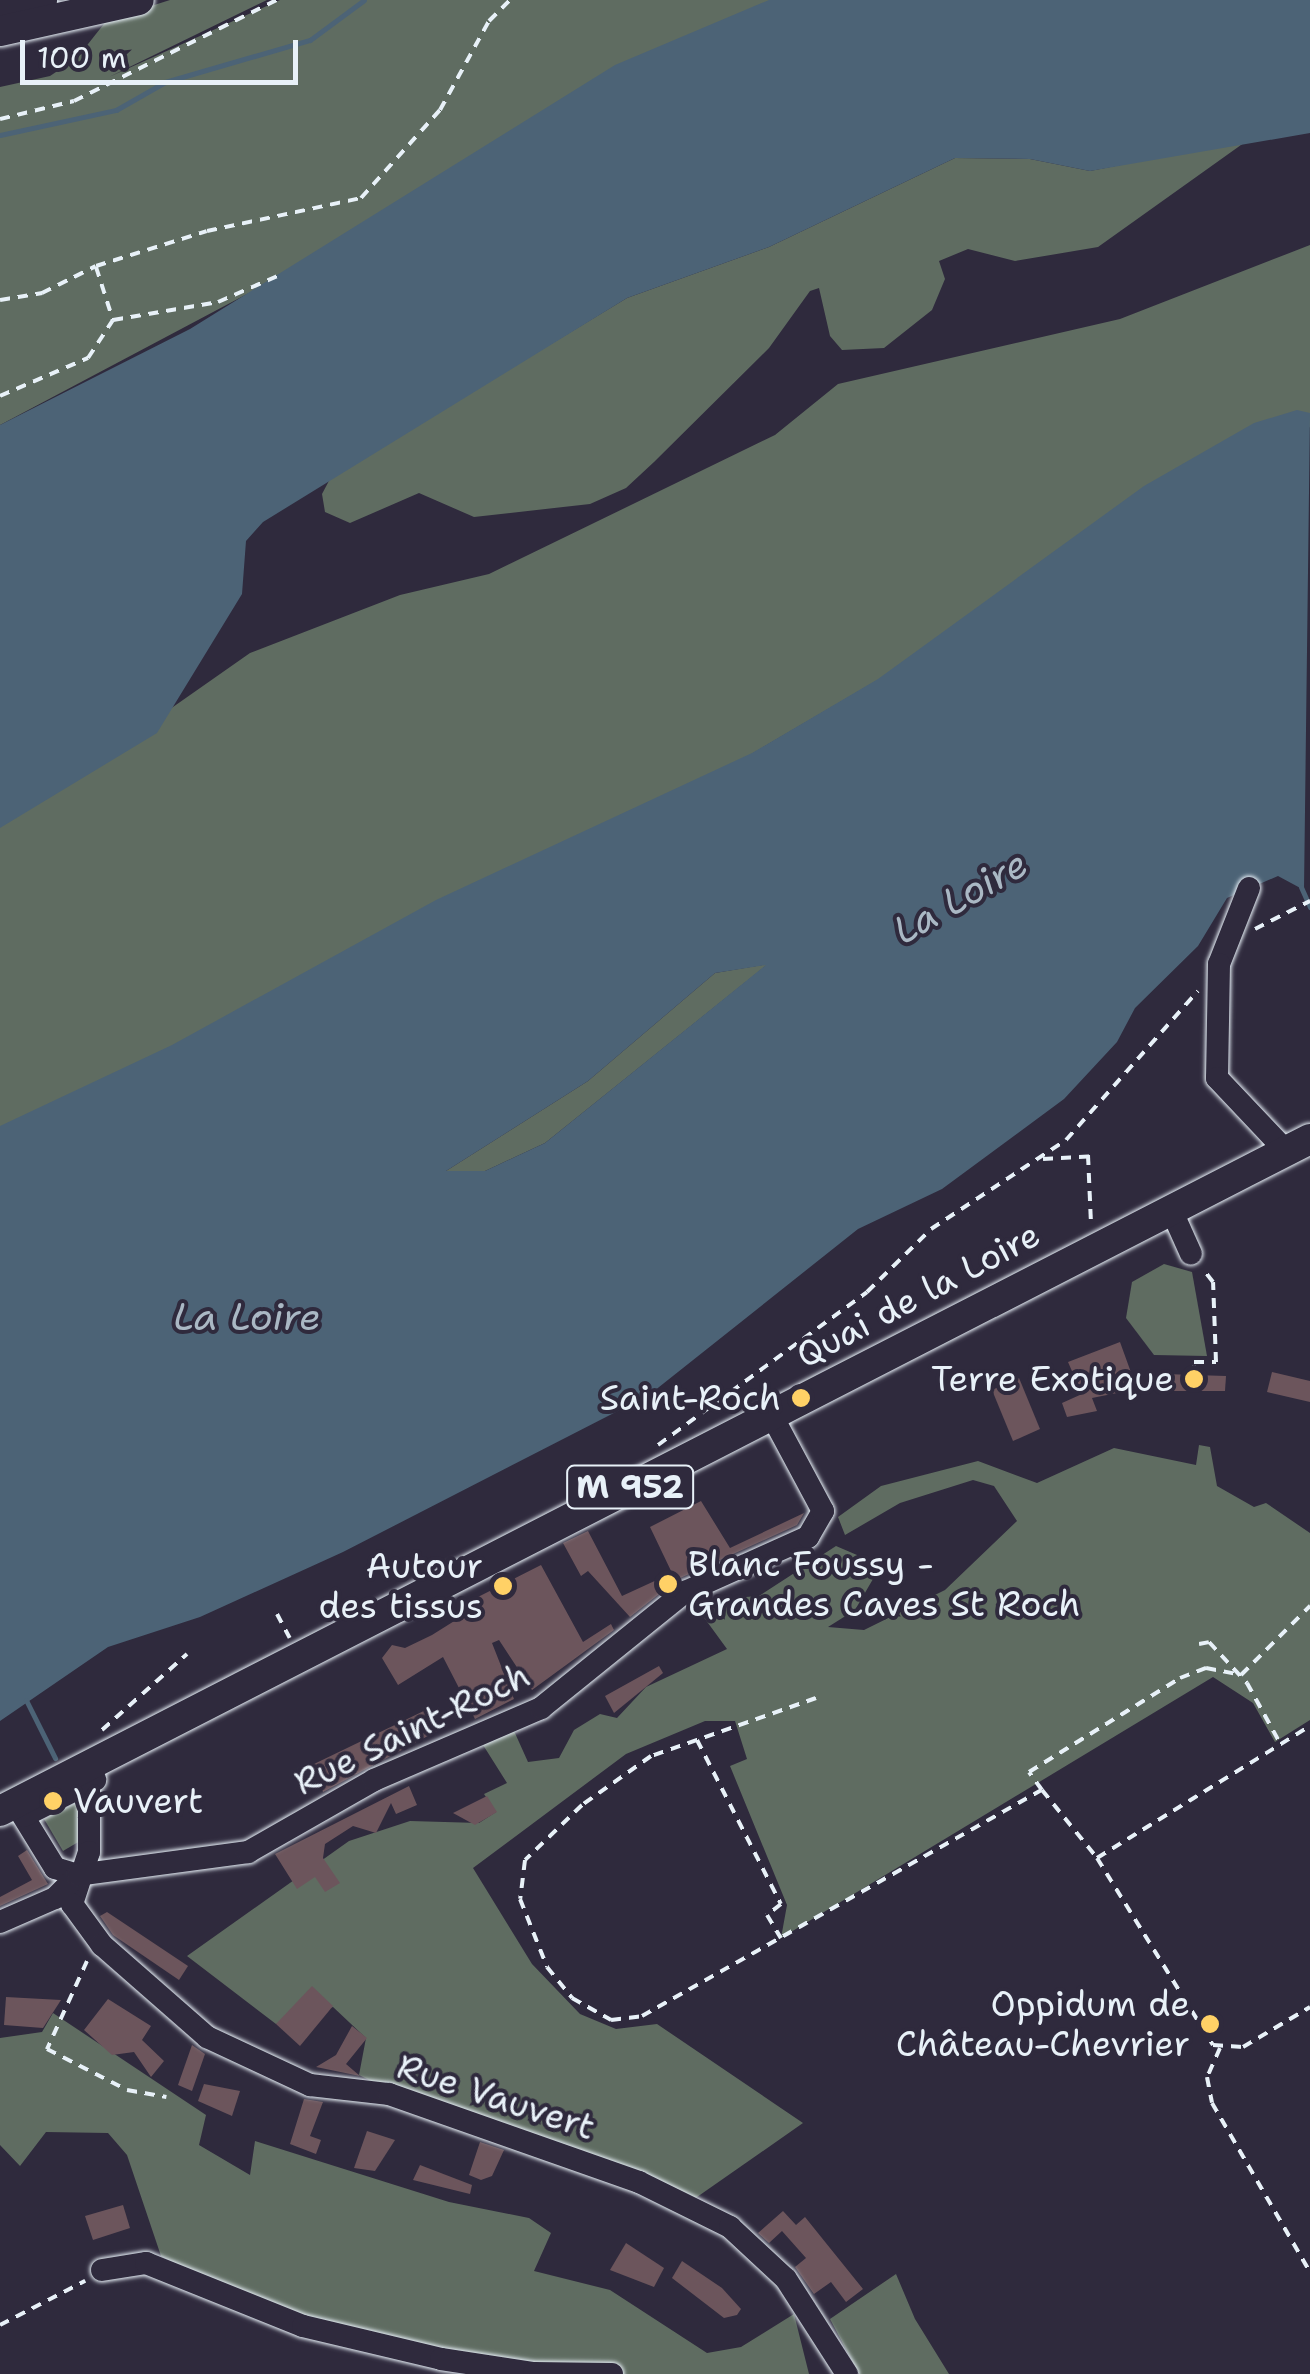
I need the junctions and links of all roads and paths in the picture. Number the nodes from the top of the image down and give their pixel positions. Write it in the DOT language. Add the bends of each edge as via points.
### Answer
graph roads {
  1 [pos="42,0"];
  2 [pos="139,0"];
  3 [pos="276,0"];
  4 [pos="510,0"];
  5 [pos="0,9"];
  6 [pos="0,30"];
  7 [pos="0,119"];
  8 [pos="96,266"];
  9 [pos="282,274"];
  10 [pos="0,300"];
  11 [pos="113,320"];
  12 [pos="0,396"];
  13 [pos="1249,888"];
  14 [pos="1310,901"];
  15 [pos="1292,910"];
  16 [pos="1219,964"];
  17 [pos="1298,1145"];
  18 [pos="1088,1155"];
  19 [pos="1097,1156"];
  20 [pos="1039,1160"];
  21 [pos="1170,1207"];
  22 [pos="1086,1216"];
  23 [pos="1191,1254"];
  24 [pos="1194,1375"];
  25 [pos="771,1414"];
  26 [pos="655,1447"];
  27 [pos="1310,1606"];
  28 [pos="278,1614"];
  29 [pos="292,1642"];
  30 [pos="1199,1644"];
  31 [pos="187,1654"];
  32 [pos="1240,1675"];
  33 [pos="816,1698"];
  34 [pos="1310,1726"];
  35 [pos="697,1740"];
  36 [pos="1280,1744"];
  37 [pos="94,1768"];
  38 [pos="1042,1790"];
  39 [pos="13,1810"];
  40 [pos="1097,1858"];
  41 [pos="78,1876"];
  42 [pos="0,1922"];
  43 [pos="96,1938"];
  44 [pos="781,1938"];
  45 [pos="1310,2008"];
  46 [pos="1220,2048"];
  47 [pos="166,2097"];
  48 [pos="102,2270"];
  49 [pos="1310,2272"];
  50 [pos="0,2325"];
  51 [pos="612,2374"];
  52 [pos="847,2374"];
  1 -- 5 [label="main road"];
  2 -- 6 [label="main road"];
  3 -- 7 [label="path" via="74,101"];
  4 -- 8 [label="path" via="489,22 440,110 361,198 311,203"];
  8 -- 10 [label="path" via="42,293"];
  8 -- 11 [label="path"];
  9 -- 11 [label="path" via="218,302"];
  11 -- 12 [label="path" via="88,358"];
  13 -- 16 [label="street"];
  14 -- 15 [label="path"];
  16 -- 17 [label="street" via="1218,1078"];
  16 -- 20 [label="path" via="1096,1113"];
  17 -- 21 [label="main road, Quai de la Loire / M 952"];
  18 -- 19 [label="path"];
  18 -- 20 [label="path"];
  18 -- 22 [label="path"];
  20 -- 26 [label="path" via="931,1229 867,1292"];
  21 -- 23 [label="street"];
  21 -- 25 [label="main road, Quai de la Loire / M 952"];
  23 -- 24 [label="path" via="1213,1282 1216,1362 1194,1362"];
  25 -- 37 [label="main road, Quai de la Loire / M 952"];
  25 -- 41 [label="street, Rue Saint-Roch" via="823,1511 808,1538 685,1592 541,1708 374,1780 248,1852"];
  27 -- 32 [label="path"];
  28 -- 29 [label="path"];
  30 -- 32 [label="path" via="1209,1642"];
  31 -- 37 [label="path" via="96,1736"];
  32 -- 36 [label="path"];
  32 -- 38 [label="path" via="1206,1668 1180,1678 1029,1772"];
  33 -- 35 [label="path"];
  34 -- 36 [label="path"];
  35 -- 44 [label="path" via="780,1904 767,1915"];
  35 -- 44 [label="path" via="651,1756 601,1789 525,1860 520,1899 536,1941 572,1998 593,2013 628,2020"];
  36 -- 40 [label="path"];
  37 -- 39 [label="main road, Quai de la Loire / M 952"];
  37 -- 41 [label="street" via="89,1852"];
  38 -- 40 [label="path"];
  38 -- 44 [label="path"];
  39 -- 41 [label="street" via="55,1868"];
  40 -- 46 [label="path" via="1203,2035"];
  41 -- 42 [label="street, Rue Saint-Roch" via="55,1898"];
  41 -- 43 [label="street, Rue Vauvert" via="72,1904"];
  43 -- 47 [label="path" via="48,2049 83,2073"];
  43 -- 52 [label="street, Rue Vauvert" via="221,2046 310,2085 389,2094 586,2163 730,2227 786,2279"];
  45 -- 46 [label="path" via="1274,2034"];
  46 -- 49 [label="path" via="1206,2077 1212,2102"];
  48 -- 50 [label="path"];
  48 -- 51 [label="street" via="146,2262 303,2326 441,2358 534,2373"];
}
